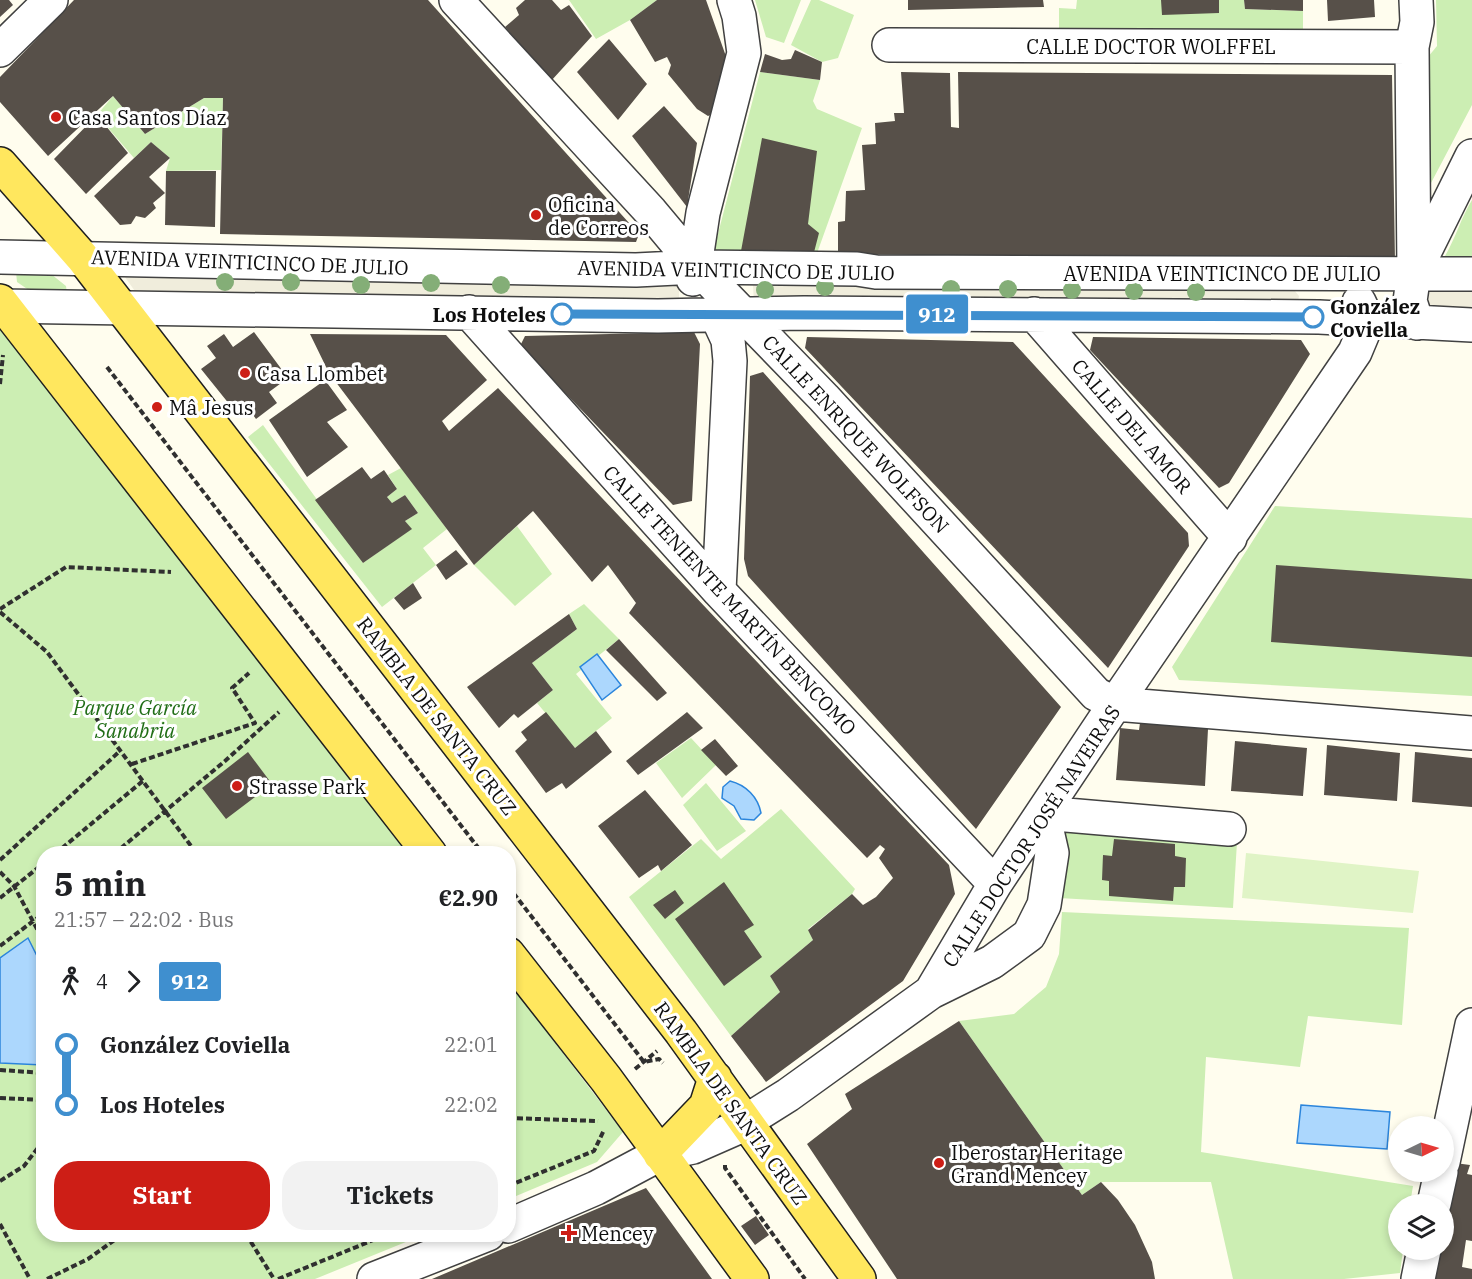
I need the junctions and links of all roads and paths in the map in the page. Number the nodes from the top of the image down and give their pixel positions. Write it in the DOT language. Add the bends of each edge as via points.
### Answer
graph roads {
  1 [pos="51,0"];
  2 [pos="456,0"];
  3 [pos="734,0"];
  4 [pos="1416,0"];
  5 [pos="889,45"];
  6 [pos="1412,47"];
  7 [pos="0,50"];
  8 [pos="1472,156"];
  9 [pos="0,164"];
  10 [pos="0,257"];
  11 [pos="82,257"];
  12 [pos="697,267"];
  13 [pos="1414,273"];
  14 [pos="1339,274"];
  15 [pos="1472,274"];
  16 [pos="2,305"];
  17 [pos="120,307"];
  18 [pos="469,312"];
  19 [pos="681,314"];
  20 [pos="730,314"];
  21 [pos="1034,314"];
  22 [pos="1368,321"];
  23 [pos="1417,323"];
  24 [pos="1472,325"];
  25 [pos="3,354"];
  26 [pos="107,367"];
  27 [pos="0,384"];
  28 [pos="1230,538"];
  29 [pos="171,572"];
  30 [pos="719,591"];
  31 [pos="0,611"];
  32 [pos="249,673"];
  33 [pos="1114,704"];
  34 [pos="279,712"];
  35 [pos="1472,733"];
  36 [pos="120,751"];
  37 [pos="132,764"];
  38 [pos="144,780"];
  39 [pos="166,810"];
  40 [pos="1043,813"];
  41 [pos="1229,829"];
  42 [pos="65,846"];
  43 [pos="123,846"];
  44 [pos="191,846"];
  45 [pos="424,846"];
  46 [pos="477,846"];
  47 [pos="0,860"];
  48 [pos="36,869"];
  49 [pos="0,872"];
  50 [pos="995,884"];
  51 [pos="14,886"];
  52 [pos="516,896"];
  53 [pos="0,898"];
  54 [pos="36,919"];
  55 [pos="33,921"];
  56 [pos="36,927"];
  57 [pos="0,946"];
  58 [pos="516,965"];
  59 [pos="931,992"];
  60 [pos="1472,1025"];
  61 [pos="681,1032"];
  62 [pos="644,1062"];
  63 [pos="667,1068"];
  64 [pos="0,1071"];
  65 [pos="36,1072"];
  66 [pos="630,1073"];
  67 [pos="715,1078"];
  68 [pos="0,1098"];
  69 [pos="36,1100"];
  70 [pos="1453,1116"];
  71 [pos="516,1118"];
  72 [pos="734,1129"];
  73 [pos="36,1150"];
  74 [pos="660,1154"];
  75 [pos="0,1181"];
  76 [pos="516,1183"];
  77 [pos="516,1223"];
  78 [pos="0,1224"];
  79 [pos="112,1242"];
  80 [pos="251,1242"];
  81 [pos="368,1242"];
  82 [pos="468,1242"];
  83 [pos="1422,1260"];
  84 [pos="30,1279"];
  85 [pos="47,1279"];
  86 [pos="276,1279"];
  87 [pos="374,1279"];
  88 [pos="752,1279"];
  89 [pos="805,1279"];
  90 [pos="859,1279"];
  91 [pos="1418,1279"];
  1 -- 7 [label="street"];
  2 -- 12 [label="street, CALLE ENRIQUE WOLFSON"];
  3 -- 12 [label="street" via="744,53 703,213"];
  4 -- 6 [label="street"];
  5 -- 6 [label="street, CALLE DOCTOR WOLFFEL"];
  6 -- 13 [label="street"];
  8 -- 13 [label="street"];
  9 -- 11 [label="main road, RAMBLA DE SANTA CRUZ"];
  10 -- 11 [label="street, AVENIDA VEINTICINCO DE JULIO"];
  11 -- 12 [label="street, AVENIDA VEINTICINCO DE JULIO" via="281,261 301,265 636,270"];
  11 -- 17 [label="main road, RAMBLA DE SANTA CRUZ"];
  12 -- 14 [label="street, AVENIDA VEINTICINCO DE JULIO" via="876,272"];
  12 -- 19 [label="street"];
  12 -- 20 [label="street, CALLE ENRIQUE WOLFSON"];
  13 -- 14 [label="street, AVENIDA VEINTICINCO DE JULIO"];
  13 -- 15 [label="street, AVENIDA VEINTICINCO DE JULIO"];
  13 -- 23 [label="street" via="1410,301"];
  14 -- 22 [label="street" via="1355,293"];
  16 -- 17 [label="street, AVENIDA VEINTICINCO DE JULIO"];
  16 -- 45 [label="main road"];
  17 -- 18 [label="street, AVENIDA VEINTICINCO DE JULIO"];
  17 -- 61 [label="main road, RAMBLA DE SANTA CRUZ"];
  18 -- 19 [label="street, AVENIDA VEINTICINCO DE JULIO"];
  18 -- 30 [label="street, CALLE TENIENTE MARTÍN BENCOMO"];
  19 -- 20 [label="street, AVENIDA VEINTICINCO DE JULIO"];
  20 -- 21 [label="street, AVENIDA VEINTICINCO DE JULIO"];
  20 -- 30 [label="street"];
  20 -- 33 [label="street, CALLE ENRIQUE WOLFSON" via="1096,694"];
  21 -- 22 [label="street, AVENIDA VEINTICINCO DE JULIO"];
  21 -- 28 [label="street, CALLE DEL AMOR"];
  22 -- 23 [label="street, AVENIDA VEINTICINCO DE JULIO"];
  22 -- 28 [label="street, CALLE DOCTOR JOSÉ NAVEIRAS" via="1355,352"];
  23 -- 24 [label="street, AVENIDA VEINTICINCO DE JULIO"];
  25 -- 27 [label="path"];
  26 -- 46 [label="path"];
  28 -- 33 [label="street, CALLE DOCTOR JOSÉ NAVEIRAS"];
  29 -- 31 [label="path" via="66,567"];
  30 -- 50 [label="street, CALLE TENIENTE MARTÍN BENCOMO"];
  31 -- 36 [label="path" via="47,652"];
  32 -- 37 [label="path" via="232,688 255,723"];
  33 -- 35 [label="street"];
  33 -- 40 [label="street, CALLE DOCTOR JOSÉ NAVEIRAS"];
  34 -- 39 [label="path"];
  36 -- 37 [label="path"];
  36 -- 47 [label="path"];
  37 -- 38 [label="path"];
  38 -- 39 [label="path"];
  38 -- 42 [label="path"];
  39 -- 43 [label="path"];
  39 -- 44 [label="path"];
  40 -- 41 [label="street"];
  40 -- 50 [label="street, CALLE DOCTOR JOSÉ NAVEIRAS"];
  40 -- 59 [label="street" via="1052,853 1044,905 1029,935 993,962"];
  48 -- 51 [label="path"];
  49 -- 51 [label="path"];
  50 -- 59 [label="street, CALLE DOCTOR JOSÉ NAVEIRAS"];
  51 -- 53 [label="path"];
  51 -- 55 [label="path"];
  52 -- 62 [label="path"];
  54 -- 55 [label="path"];
  55 -- 56 [label="path"];
  55 -- 57 [label="path"];
  58 -- 74 [label="main road"];
  59 -- 72 [label="street, CALLE DOCTOR JOSÉ NAVEIRAS"];
  60 -- 70 [label="street"];
  61 -- 62 [label="path"];
  61 -- 67 [label="main road, RAMBLA DE SANTA CRUZ"];
  62 -- 63 [label="path" via="659,1059"];
  62 -- 66 [label="path"];
  64 -- 65 [label="path"];
  67 -- 72 [label="main road, RAMBLA DE SANTA CRUZ"];
  67 -- 74 [label="main road" via="706,1106"];
  68 -- 69 [label="path"];
  71 -- 76 [label="path" via="609,1122 594,1151"];
  72 -- 74 [label="street, CALLE DOCTOR JOSÉ NAVEIRAS" via="693,1147"];
  72 -- 89 [label="path" via="724,1168"];
  72 -- 90 [label="main road, RAMBLA DE SANTA CRUZ"];
  73 -- 75 [label="path" via="24,1166"];
  74 -- 77 [label="street, CALLE DOCTOR JOSÉ NAVEIRAS" via="596,1188"];
  74 -- 88 [label="main road"];
  78 -- 84 [label="path"];
  79 -- 85 [label="path"];
  80 -- 86 [label="path"];
  81 -- 86 [label="path"];
  82 -- 87 [label="street"];
  83 -- 91 [label="street"];
}
